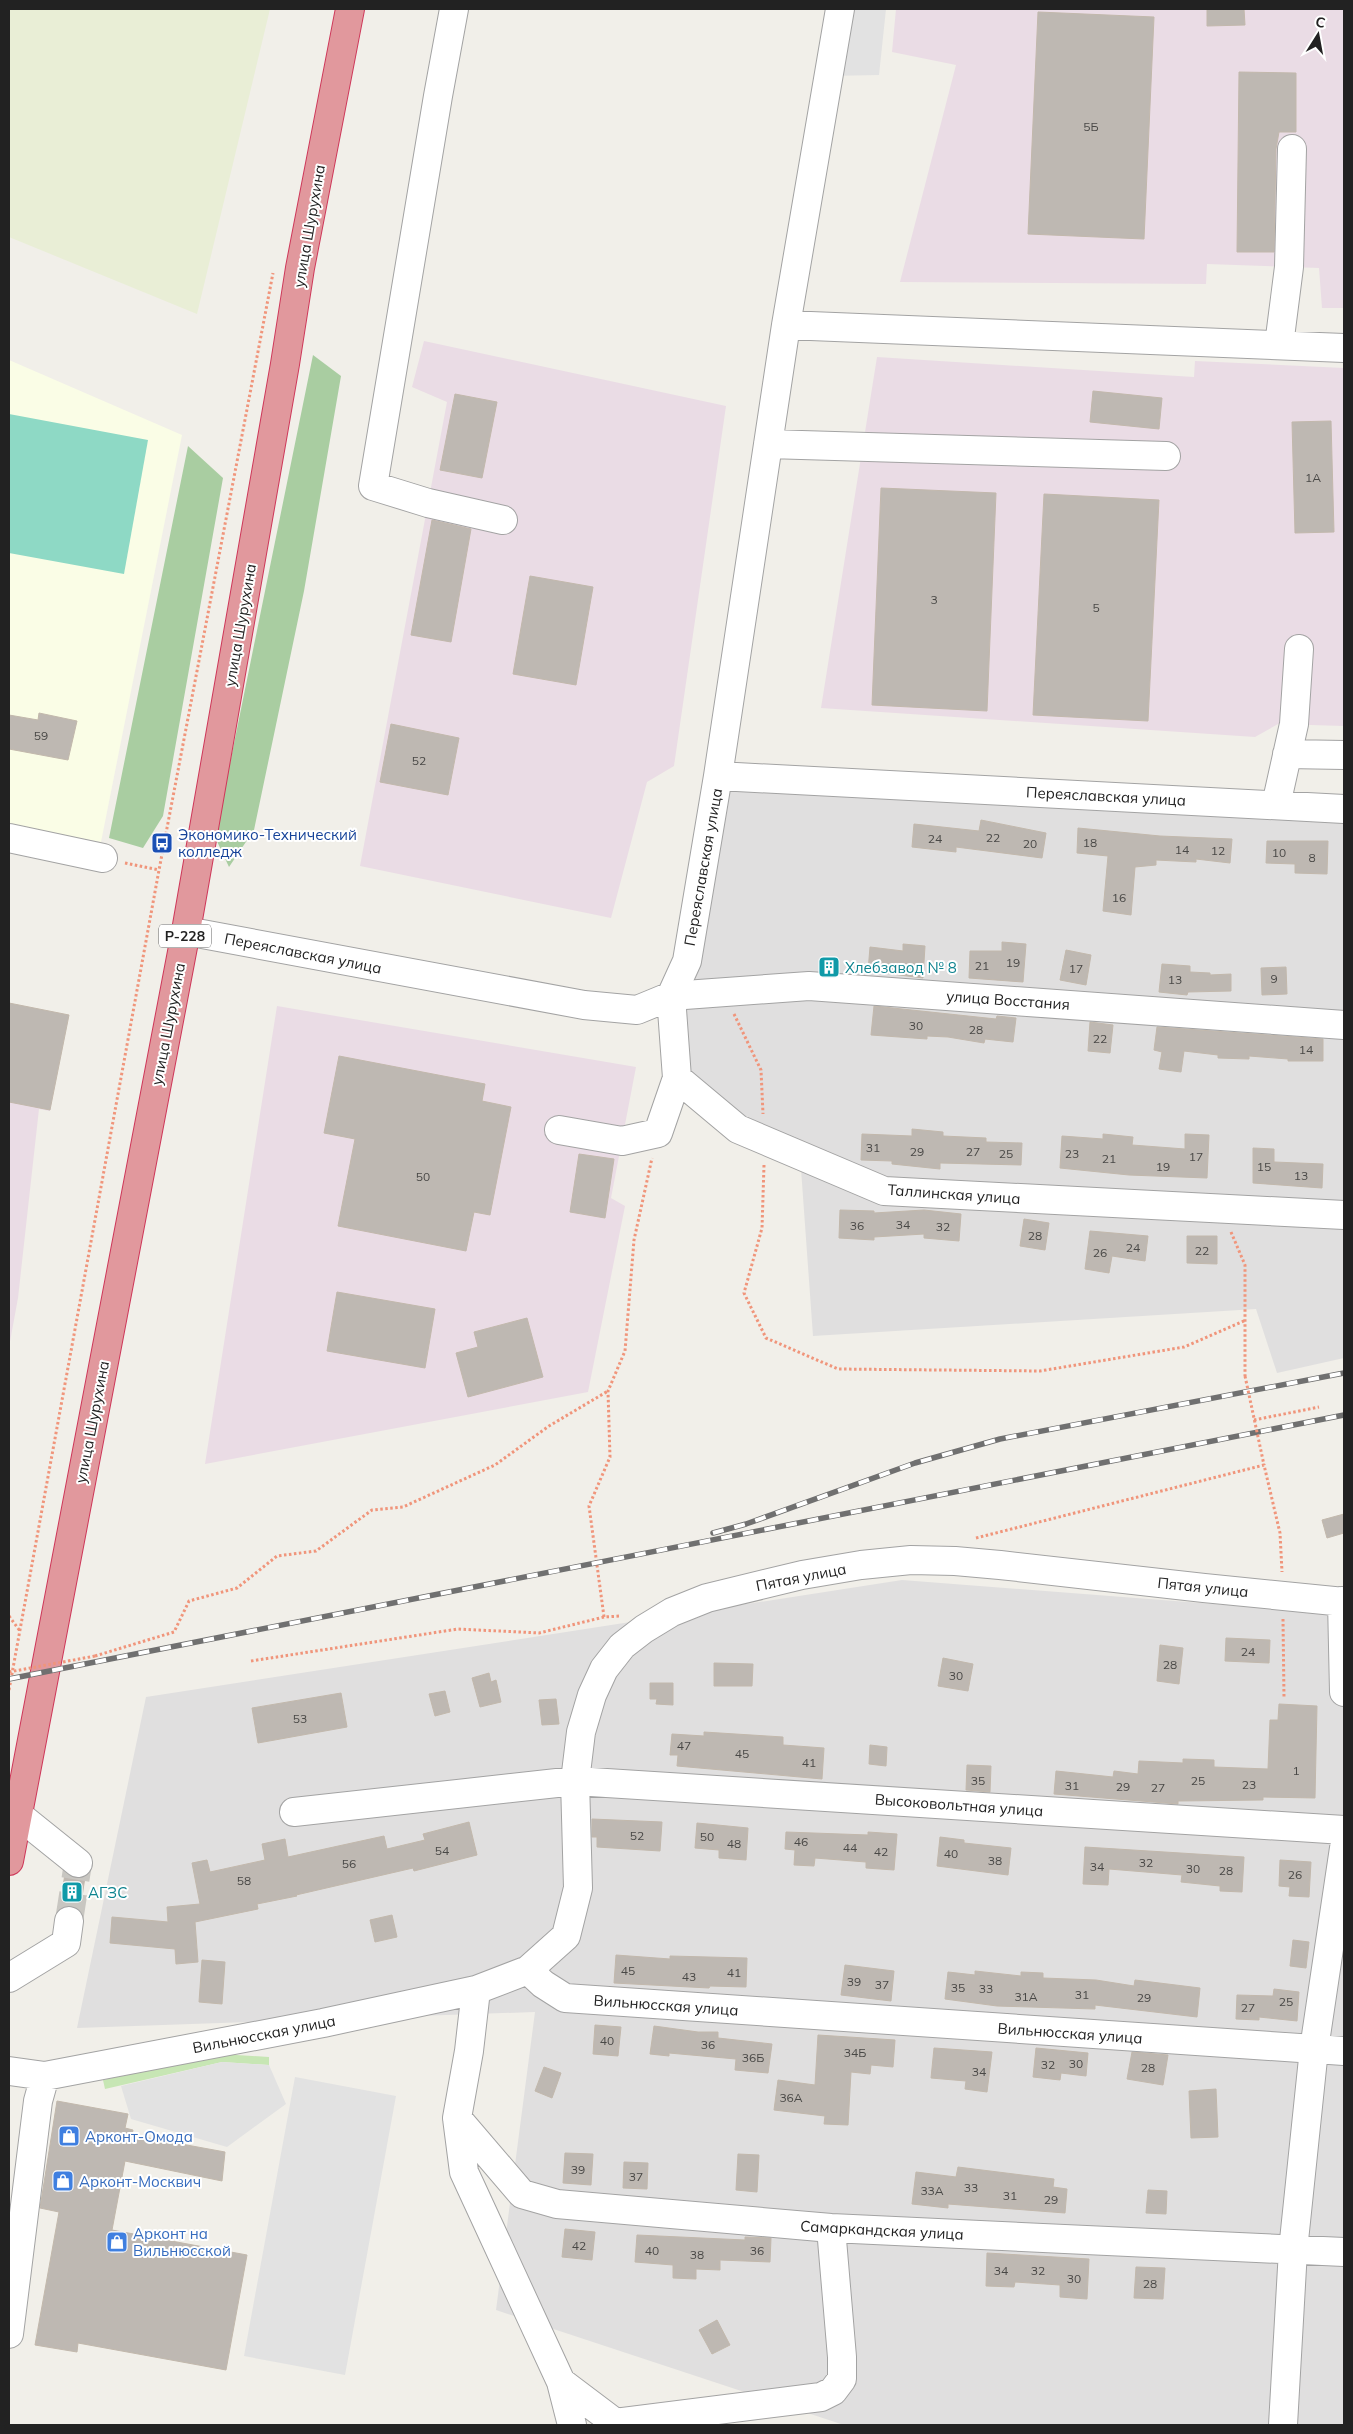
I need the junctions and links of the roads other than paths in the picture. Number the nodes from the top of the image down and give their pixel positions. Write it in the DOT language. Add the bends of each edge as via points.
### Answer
graph roads {
  1 [pos="350,9"];
  2 [pos="454,9"];
  3 [pos="840,9"];
  4 [pos="1292,149"];
  5 [pos="786,325"];
  6 [pos="1279,345"];
  7 [pos="1344,348"];
  8 [pos="768,444"];
  9 [pos="1166,456"];
  10 [pos="503,520"];
  11 [pos="1299,649"];
  12 [pos="1287,754"];
  13 [pos="1344,755"];
  14 [pos="718,776"];
  15 [pos="1276,805"];
  16 [pos="1344,809"];
  17 [pos="9,838"];
  18 [pos="103,858"];
  19 [pos="186,931"];
  20 [pos="671,996"];
  21 [pos="1344,1025"];
  22 [pos="677,1078"];
  23 [pos="559,1130"];
  24 [pos="1344,1215"];
  25 [pos="1343,1601"];
  26 [pos="1344,1692"];
  27 [pos="574,1781"];
  28 [pos="294,1812"];
  29 [pos="18,1814"];
  30 [pos="1344,1830"];
  31 [pos="1344,1848"];
  32 [pos="9,1860"];
  33 [pos="78,1863"];
  34 [pos="69,1921"];
  35 [pos="528,1970"];
  36 [pos="9,1978"];
  37 [pos="476,1990"];
  38 [pos="1314,2049"];
  39 [pos="1344,2050"];
  40 [pos="9,2071"];
  41 [pos="44,2076"];
  42 [pos="458,2118"];
  43 [pos="831,2228"];
  44 [pos="1293,2250"];
  45 [pos="1344,2252"];
  46 [pos="9,2334"];
  47 [pos="561,2382"];
  48 [pos="620,2424"];
  49 [pos="572,2425"];
  50 [pos="1283,2425"];
  1 -- 19 [label="highway, улица Шурухина / Р-228" via="300,268"];
  2 -- 10 [label="street" via="373,486 428,503"];
  3 -- 5 [label="street"];
  4 -- 6 [label="street" via="1289,267"];
  5 -- 6 [label="street"];
  5 -- 8 [label="street"];
  6 -- 7 [label="street"];
  8 -- 9 [label="street"];
  8 -- 14 [label="street"];
  11 -- 12 [label="street" via="1294,724"];
  12 -- 13 [label="street"];
  12 -- 15 [label="street"];
  14 -- 15 [label="street, Переяславская улица"];
  14 -- 20 [label="street, Переяславская улица" via="687,961"];
  15 -- 16 [label="street, Переяславская улица"];
  17 -- 18 [label="street"];
  19 -- 20 [label="street, Переяславская улица" via="584,1005 637,1010"];
  19 -- 29 [label="highway, улица Шурухина / Р-228"];
  20 -- 21 [label="street, улица Восстания" via="809,986"];
  20 -- 22 [label="street"];
  22 -- 23 [label="street" via="658,1133 622,1141"];
  22 -- 24 [label="street, Таллинская улица" via="738,1129 884,1190"];
  25 -- 26 [label="street"];
  25 -- 27 [label="street, Пятая улица" via="955,1561 911,1560 861,1565 748,1587 672,1612 622,1646 604,1669 592,1695 581,1732"];
  27 -- 28 [label="street, Высоковольтная улица"];
  27 -- 30 [label="street, Высоковольтная улица"];
  27 -- 35 [label="street, Пятая улица" via="578,1888 566,1936"];
  29 -- 32 [label="highway, улица Шурухина / Р-228"];
  29 -- 33 [label="street"];
  31 -- 38 [label="street"];
  34 -- 36 [label="street" via="66,1943"];
  35 -- 37 [label="street, Вильнюсская улица"];
  35 -- 38 [label="street, Вильнюсская улица" via="564,1998"];
  37 -- 41 [label="street, Вильнюсская улица"];
  37 -- 42 [label="street"];
  38 -- 39 [label="street, Вильнюсская улица"];
  38 -- 44 [label="street"];
  40 -- 41 [label="street, Вильнюсская улица"];
  41 -- 46 [label="street" via="38,2101"];
  42 -- 43 [label="street, Самаркандская улица" via="522,2194 557,2204"];
  42 -- 47 [label="street" via="464,2172"];
  43 -- 44 [label="street, Самаркандская улица"];
  43 -- 48 [label="street" via="842,2357 842,2379 833,2391 821,2397"];
  44 -- 45 [label="street, Самаркандская улица"];
  44 -- 50 [label="street"];
  47 -- 48 [label="street"];
  47 -- 49 [label="street"];
}
